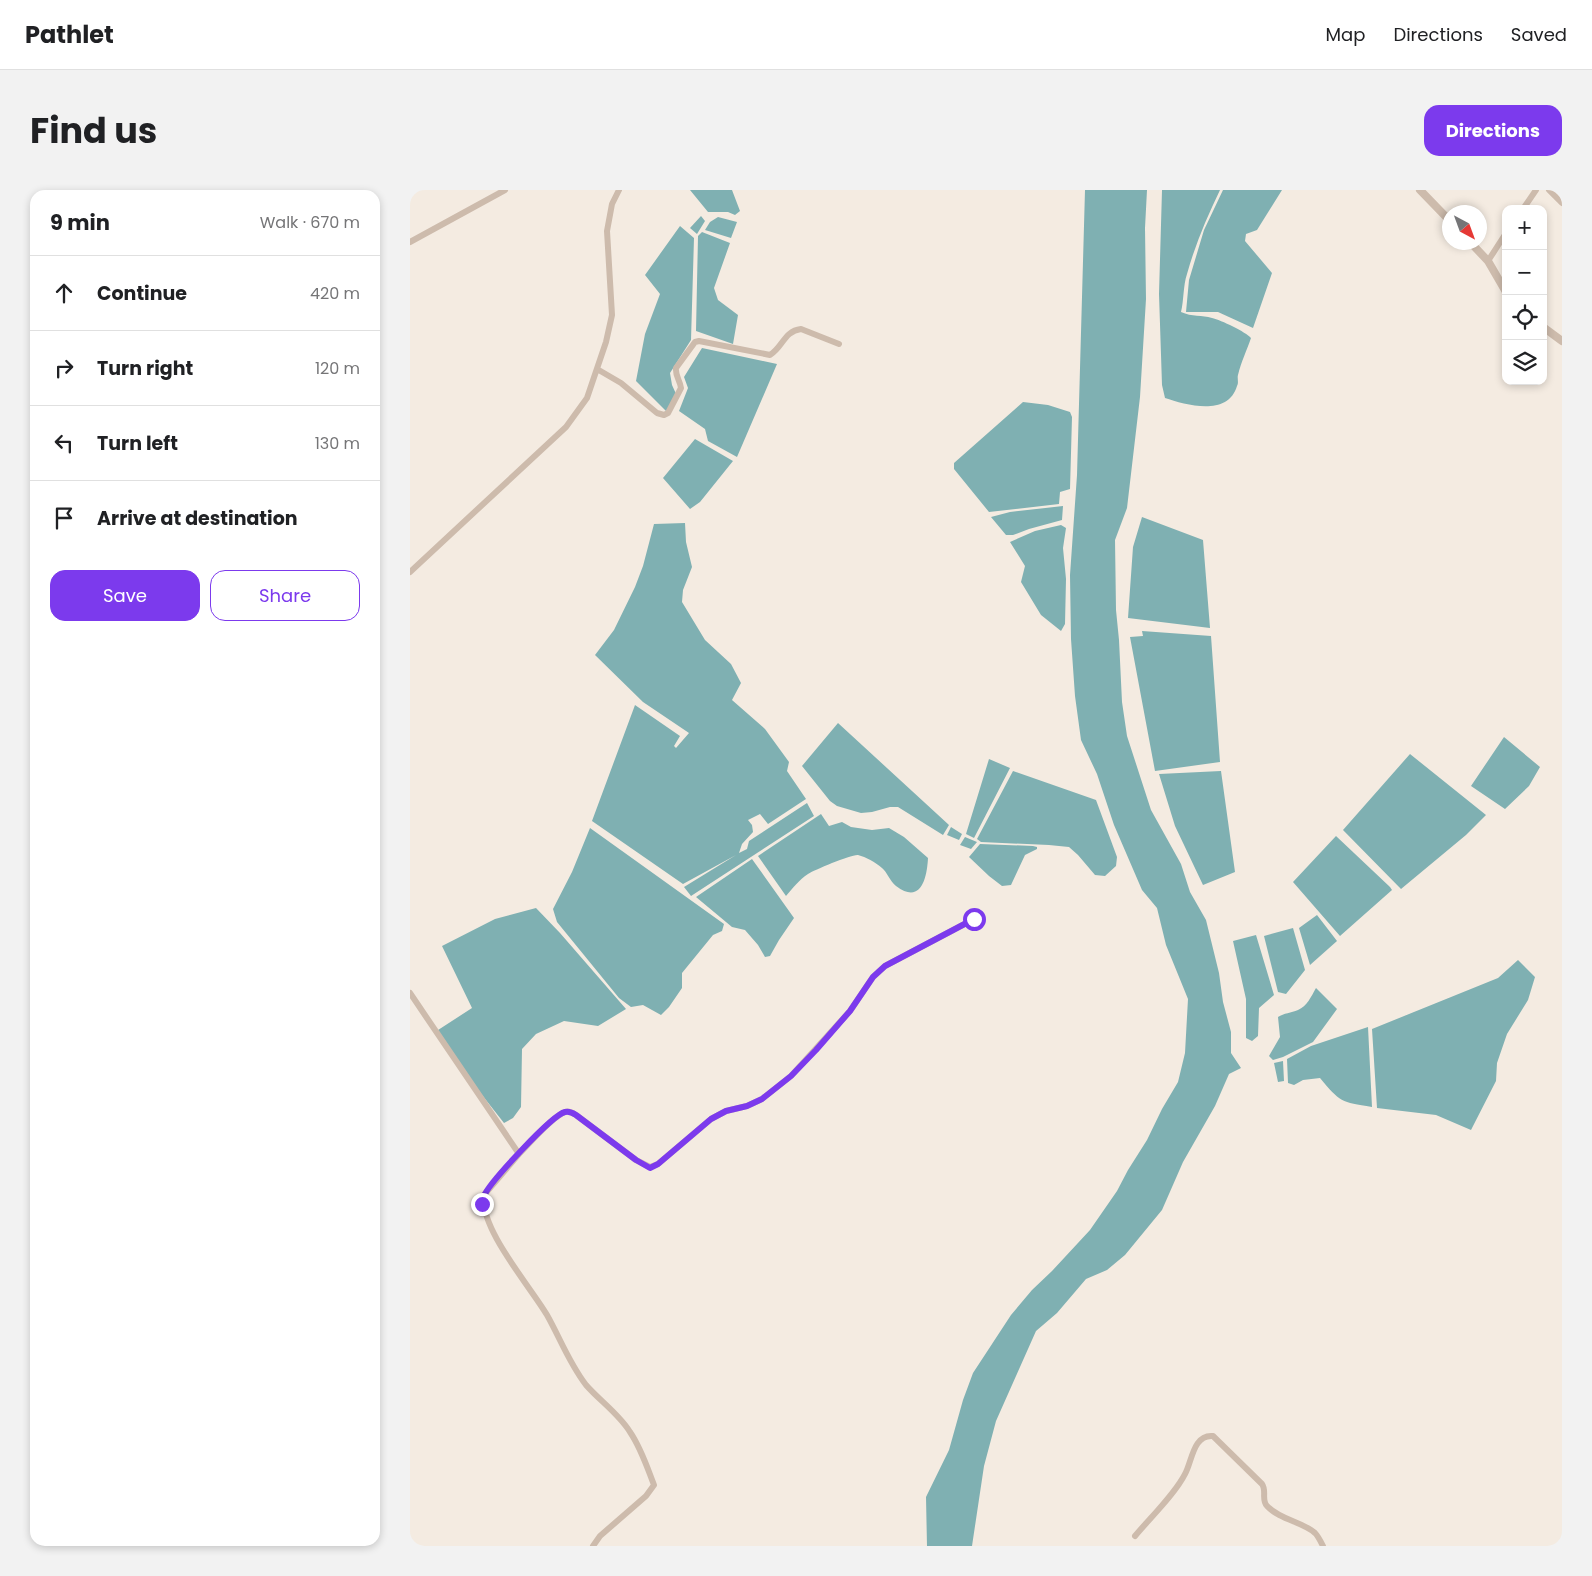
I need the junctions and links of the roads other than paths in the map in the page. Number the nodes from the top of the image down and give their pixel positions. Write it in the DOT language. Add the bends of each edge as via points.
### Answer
graph roads {
  1 [pos="505,190"];
  2 [pos="619,190"];
  3 [pos="1420,190"];
  4 [pos="1536,190"];
  5 [pos="1549,190"];
  6 [pos="1562,203"];
  7 [pos="1526,205"];
  8 [pos="1442,213"];
  9 [pos="1502,240"];
  10 [pos="410,242"];
  11 [pos="1478,250"];
  12 [pos="1488,261"];
  13 [pos="1502,285"];
  14 [pos="1547,330"];
  15 [pos="1562,341"];
  16 [pos="839,344"];
  17 [pos="597,369"];
  18 [pos="410,572"];
  19 [pos="974,919"];
  20 [pos="410,993"];
  21 [pos="519,1154"];
  22 [pos="1135,1536"];
  23 [pos="592,1546"];
  24 [pos="1323,1546"];
  1 -- 10 [label="street"];
  2 -- 17 [label="street" via="612,204 607,231 612,315"];
  3 -- 8 [label="street"];
  4 -- 7 [label="street"];
  5 -- 6 [label="street"];
  9 -- 12 [label="street"];
  11 -- 12 [label="street"];
  12 -- 13 [label="street"];
  14 -- 15 [label="street"];
  16 -- 17 [label="street" via="800,329 788,334 776,352 770,354 695,342 676,368 681,388 668,414 664,415"];
  17 -- 18 [label="street" via="587,398 566,427"];
  19 -- 21 [label="street" via="885,966 873,977 850,1011 791,1076 762,1099 711,1119 658,1164 650,1168 636,1160 570,1112 564,1112 549,1124"];
  20 -- 21 [label="street"];
  21 -- 23 [label="street" via="484,1195 482,1204 486,1216 506,1255 547,1315 562,1348 586,1384 630,1432 654,1485"];
  22 -- 24 [label="street" via="1185,1474 1195,1447 1203,1438 1212,1436 1262,1484 1266,1505 1315,1533"];
}
